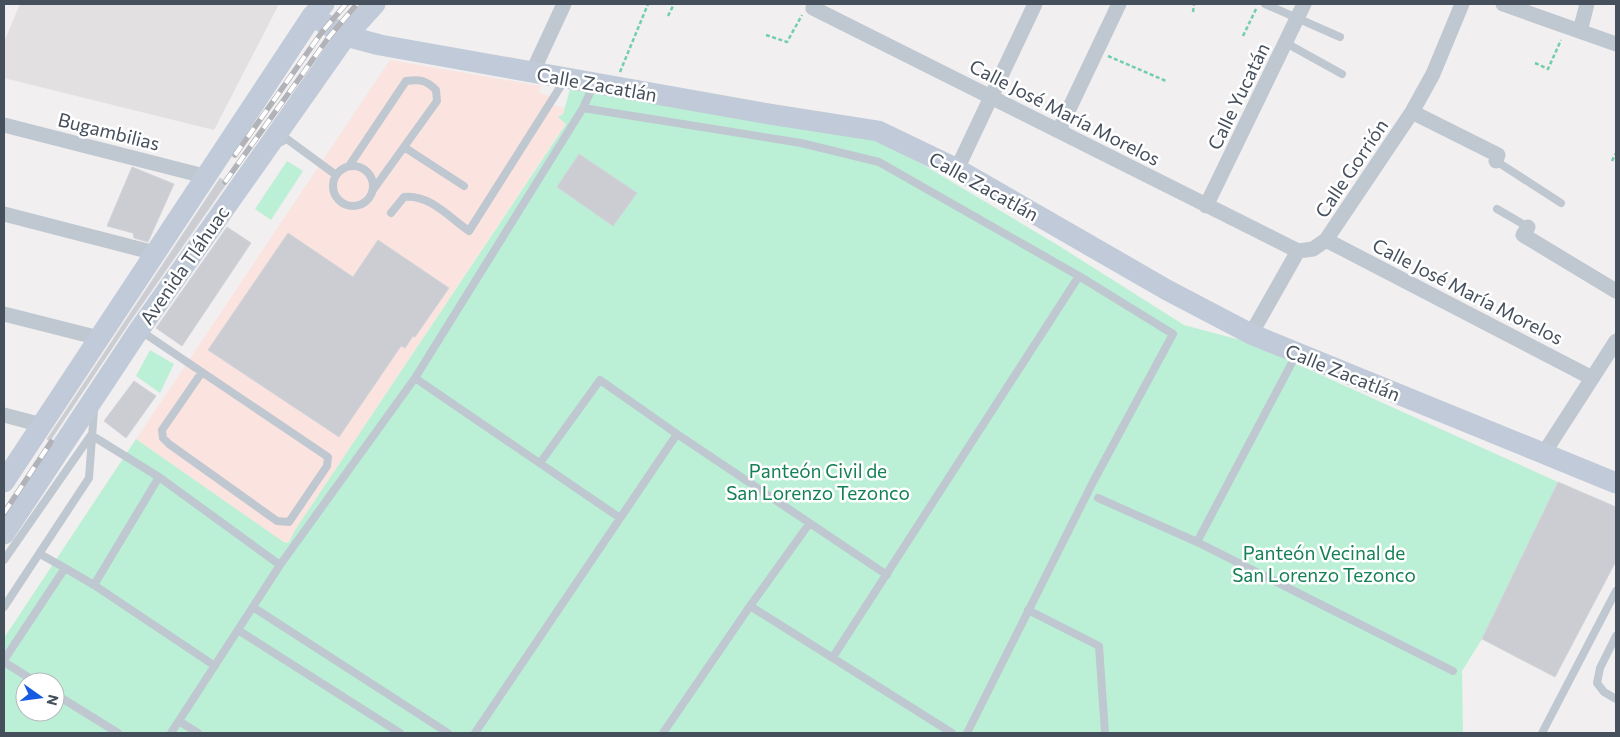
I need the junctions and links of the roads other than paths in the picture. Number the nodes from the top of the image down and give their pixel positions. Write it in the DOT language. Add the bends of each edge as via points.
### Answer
graph roads {
  1 [pos="375,4"];
  2 [pos="564,4"];
  3 [pos="1035,4"];
  4 [pos="1119,4"];
  5 [pos="1265,4"];
  6 [pos="1304,4"];
  7 [pos="1462,4"];
  8 [pos="1503,4"];
  9 [pos="1587,4"];
  10 [pos="814,6"];
  11 [pos="318,10"];
  12 [pos="1298,18"];
  13 [pos="1573,29"];
  14 [pos="346,36"];
  15 [pos="1340,37"];
  16 [pos="1286,43"];
  17 [pos="1616,44"];
  18 [pos="532,73"];
  19 [pos="1342,74"];
  20 [pos="566,79"];
  21 [pos="604,85"];
  22 [pos="992,96"];
  23 [pos="583,108"];
  24 [pos="1412,112"];
  25 [pos="4,125"];
  26 [pos="1059,130"];
  27 [pos="404,147"];
  28 [pos="266,149"];
  29 [pos="1496,161"];
  30 [pos="349,166"];
  31 [pos="956,169"];
  32 [pos="336,175"];
  33 [pos="204,176"];
  34 [pos="464,186"];
  35 [pos="373,190"];
  36 [pos="1561,203"];
  37 [pos="1206,206"];
  38 [pos="1497,209"];
  39 [pos="391,213"];
  40 [pos="4,214"];
  41 [pos="1528,227"];
  42 [pos="1326,240"];
  43 [pos="1298,251"];
  44 [pos="156,253"];
  45 [pos="1078,276"];
  46 [pos="1616,291"];
  47 [pos="4,314"];
  48 [pos="139,330"];
  49 [pos="1251,334"];
  50 [pos="99,338"];
  51 [pos="1616,341"];
  52 [pos="1297,353"];
  53 [pos="202,372"];
  54 [pos="415,378"];
  55 [pos="1592,378"];
  56 [pos="96,394"];
  57 [pos="4,415"];
  58 [pos="42,425"];
  59 [pos="91,434"];
  60 [pos="677,434"];
  61 [pos="1544,453"];
  62 [pos="540,463"];
  63 [pos="159,477"];
  64 [pos="4,482"];
  65 [pos="1616,483"];
  66 [pos="1098,498"];
  67 [pos="620,518"];
  68 [pos="809,524"];
  69 [pos="4,534"];
  70 [pos="1197,542"];
  71 [pos="40,554"];
  72 [pos="4,560"];
  73 [pos="280,565"];
  74 [pos="65,568"];
  75 [pos="887,575"];
  76 [pos="94,585"];
  77 [pos="1616,591"];
  78 [pos="750,606"];
  79 [pos="4,607"];
  80 [pos="253,607"];
  81 [pos="1028,610"];
  82 [pos="238,630"];
  83 [pos="1616,636"];
  84 [pos="834,657"];
  85 [pos="4,661"];
  86 [pos="214,666"];
  87 [pos="21,672"];
  88 [pos="1453,672"];
  89 [pos="1616,699"];
  90 [pos="65,700"];
  91 [pos="179,721"];
  92 [pos="118,733"];
  93 [pos="171,733"];
  94 [pos="198,733"];
  95 [pos="400,733"];
  96 [pos="448,733"];
  97 [pos="476,733"];
  98 [pos="663,733"];
  99 [pos="952,733"];
  100 [pos="967,733"];
  101 [pos="1105,733"];
  102 [pos="1542,733"];
  1 -- 14 [label="street, Avenida Tláhuac"];
  2 -- 18 [label="street"];
  3 -- 22 [label="street"];
  4 -- 26 [label="street"];
  5 -- 12 [label="lane"];
  6 -- 12 [label="street, Calle Yucatán"];
  7 -- 24 [label="street, Calle Gorrión" via="1433,74"];
  8 -- 13 [label="street"];
  9 -- 13 [label="street"];
  10 -- 22 [label="street, Calle José María Morelos"];
  11 -- 14 [label="street, Calle Zacatlán"];
  11 -- 33 [label="street, Avenida Tláhuac"];
  12 -- 15 [label="lane"];
  12 -- 16 [label="street, Calle Yucatán"];
  13 -- 17 [label="street"];
  14 -- 18 [label="street, Calle Zacatlán"];
  14 -- 28 [label="street, Avenida Tláhuac"];
  16 -- 19 [label="lane"];
  16 -- 37 [label="street, Calle Yucatán"];
  18 -- 20 [label="street, Calle Zacatlán"];
  20 -- 21 [label="street, Calle Zacatlán"];
  20 -- 39 [label="lane" via="469,232 427,200 414,196 404,198"];
  21 -- 23 [label="lane"];
  21 -- 31 [label="street, Calle Zacatlán" via="878,131"];
  22 -- 26 [label="street, Calle José María Morelos"];
  22 -- 31 [label="street"];
  23 -- 45 [label="lane" via="801,143 879,162"];
  23 -- 54 [label="lane"];
  24 -- 29 [label="street" via="1498,155"];
  24 -- 42 [label="street, Calle Gorrión"];
  25 -- 33 [label="street, Bugambilias"];
  26 -- 37 [label="street, Calle José María Morelos"];
  27 -- 30 [label="lane" via="437,101 436,90 417,79 406,81"];
  27 -- 34 [label="lane"];
  27 -- 35 [label="lane"];
  28 -- 32 [label="lane" via="287,139"];
  28 -- 48 [label="street, Avenida Tláhuac"];
  29 -- 36 [label="lane"];
  30 -- 32 [label="lane"];
  30 -- 35 [label="lane" via="364,169 370,174"];
  31 -- 49 [label="street, Calle Zacatlán" via="1167,290"];
  32 -- 35 [label="lane" via="333,190 342,203 357,206 364,203"];
  33 -- 44 [label="street, Avenida Tláhuac"];
  37 -- 43 [label="street, Calle José María Morelos"];
  38 -- 41 [label="lane"];
  40 -- 44 [label="street"];
  41 -- 46 [label="street" via="1523,235"];
  42 -- 43 [label="street, Calle Gorrión" via="1314,249"];
  42 -- 55 [label="street, Calle José María Morelos"];
  43 -- 49 [label="street"];
  44 -- 50 [label="street, Avenida Tláhuac"];
  45 -- 75 [label="lane"];
  45 -- 81 [label="lane" via="1173,334 1092,482"];
  47 -- 50 [label="street"];
  48 -- 53 [label="lane"];
  48 -- 56 [label="street, Avenida Tláhuac"];
  49 -- 52 [label="street, Calle Zacatlán"];
  50 -- 58 [label="street, Avenida Tláhuac"];
  51 -- 55 [label="street"];
  52 -- 61 [label="street, Calle Zacatlán"];
  52 -- 70 [label="lane"];
  53 -- 53 [label="lane" via="328,457 327,466 289,522 277,521 163,438 162,430"];
  54 -- 62 [label="lane"];
  54 -- 73 [label="lane"];
  55 -- 61 [label="street"];
  56 -- 59 [label="lane"];
  56 -- 69 [label="street, Avenida Tláhuac"];
  57 -- 58 [label="street"];
  58 -- 64 [label="street, Avenida Tláhuac"];
  59 -- 63 [label="lane"];
  59 -- 71 [label="lane" via="89,478"];
  59 -- 72 [label="lane"];
  60 -- 62 [label="lane" via="600,380"];
  60 -- 67 [label="lane"];
  60 -- 68 [label="lane"];
  61 -- 65 [label="street, Calle Zacatlán"];
  62 -- 67 [label="lane"];
  63 -- 73 [label="lane"];
  63 -- 76 [label="lane"];
  66 -- 70 [label="lane"];
  67 -- 97 [label="lane"];
  68 -- 75 [label="lane"];
  68 -- 78 [label="lane"];
  70 -- 88 [label="lane"];
  71 -- 74 [label="lane"];
  71 -- 79 [label="lane"];
  73 -- 80 [label="lane"];
  74 -- 76 [label="lane"];
  74 -- 85 [label="lane"];
  75 -- 84 [label="lane"];
  76 -- 86 [label="lane"];
  77 -- 102 [label="lane"];
  78 -- 84 [label="lane"];
  78 -- 98 [label="lane"];
  80 -- 82 [label="lane"];
  80 -- 96 [label="lane"];
  81 -- 100 [label="lane"];
  81 -- 101 [label="lane" via="1099,646"];
  82 -- 86 [label="lane"];
  82 -- 95 [label="lane"];
  83 -- 89 [label="lane" via="1600,668 1597,683"];
  84 -- 99 [label="lane"];
  85 -- 87 [label="lane"];
  86 -- 91 [label="lane"];
  90 -- 92 [label="lane"];
  91 -- 93 [label="lane"];
  91 -- 94 [label="lane"];
}
